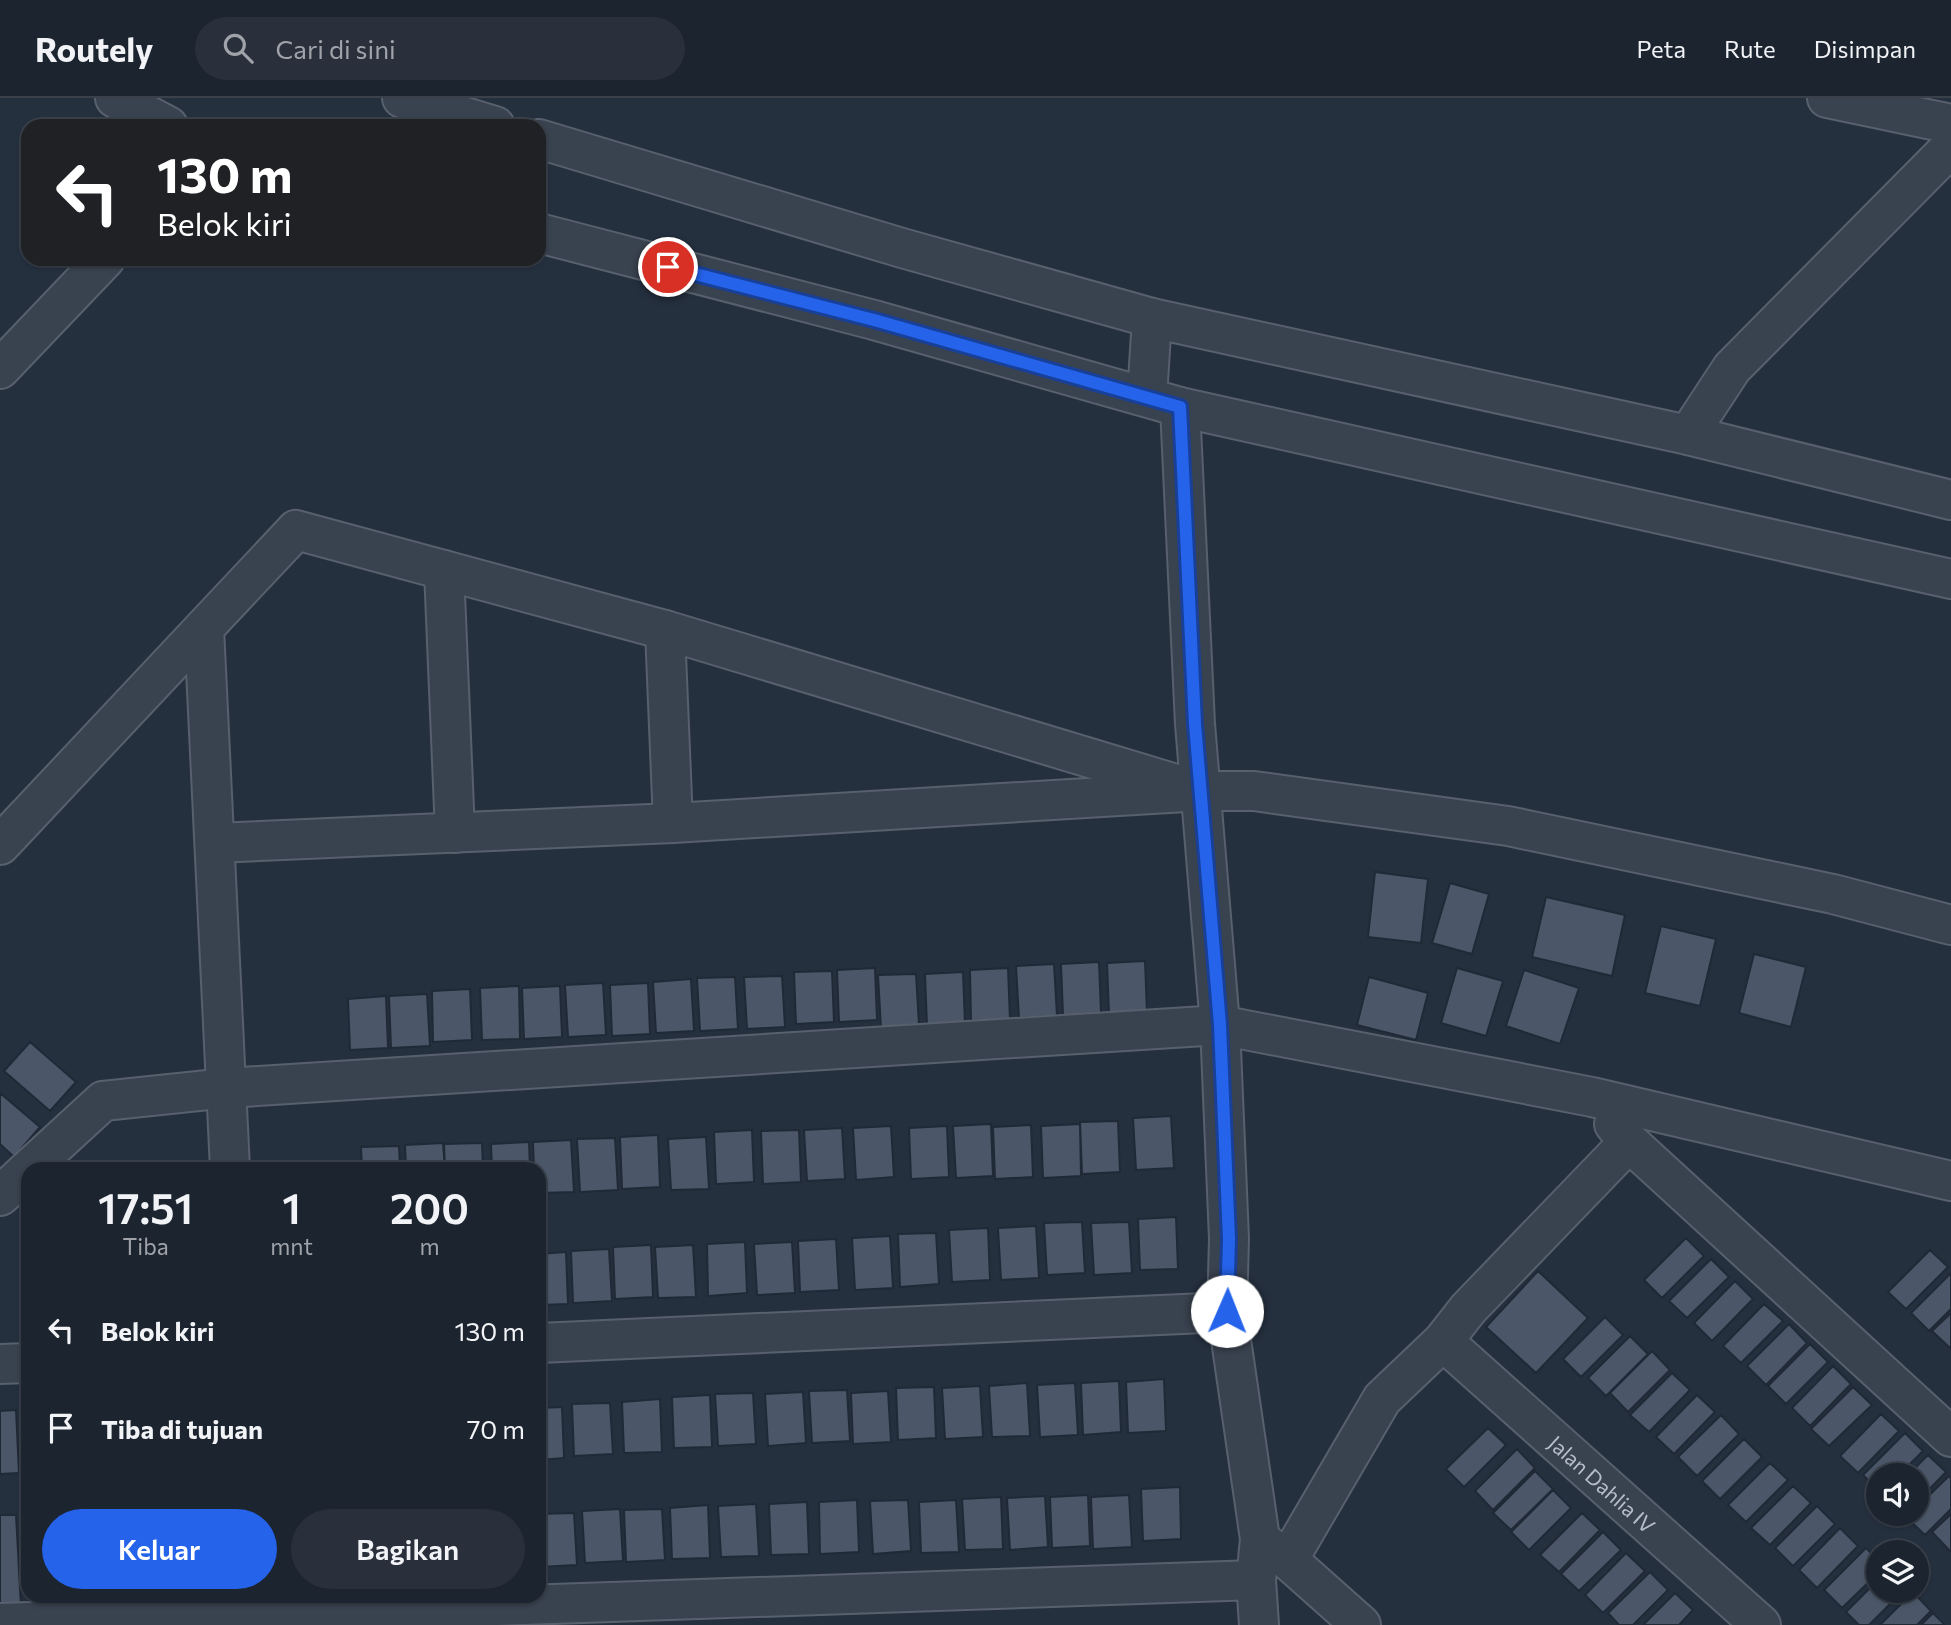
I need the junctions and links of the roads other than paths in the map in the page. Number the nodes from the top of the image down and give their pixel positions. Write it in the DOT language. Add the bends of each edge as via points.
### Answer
graph roads {
  1 [pos="115,98"];
  2 [pos="402,98"];
  3 [pos="1827,98"];
  4 [pos="155,119"];
  5 [pos="472,119"];
  6 [pos="1951,124"];
  7 [pos="546,141"];
  8 [pos="1951,147"];
  9 [pos="546,235"];
  10 [pos="98,266"];
  11 [pos="1152,318"];
  12 [pos="0,369"];
  13 [pos="1163,402"];
  14 [pos="1688,435"];
  15 [pos="1951,500"];
  16 [pos="444,570"];
  17 [pos="1951,579"];
  18 [pos="204,628"];
  19 [pos="665,630"];
  20 [pos="1202,791"];
  21 [pos="673,823"];
  22 [pos="455,833"];
  23 [pos="215,843"];
  24 [pos="0,845"];
  25 [pos="1951,925"];
  26 [pos="1220,1025"];
  27 [pos="227,1088"];
  28 [pos="1592,1097"];
  29 [pos="1629,1142"];
  30 [pos="38,1162"];
  31 [pos="230,1162"];
  32 [pos="21,1177"];
  33 [pos="1951,1181"];
  34 [pos="0,1196"];
  35 [pos="1227,1311"];
  36 [pos="1443,1341"];
  37 [pos="546,1343"];
  38 [pos="21,1363"];
  39 [pos="0,1364"];
  40 [pos="1951,1437"];
  41 [pos="1274,1549"];
  42 [pos="1256,1580"];
  43 [pos="546,1602"];
  44 [pos="530,1603"];
  45 [pos="246,1612"];
  46 [pos="0,1623"];
  47 [pos="1259,1625"];
  48 [pos="1361,1625"];
  49 [pos="1761,1625"];
  1 -- 4 [label="street"];
  2 -- 5 [label="street"];
  3 -- 6 [label="street"];
  7 -- 11 [label="street"];
  8 -- 14 [label="street" via="1732,368"];
  9 -- 13 [label="street" via="874,320"];
  10 -- 12 [label="street"];
  11 -- 13 [label="street"];
  11 -- 14 [label="street"];
  13 -- 17 [label="street"];
  13 -- 20 [label="street"];
  14 -- 15 [label="street"];
  16 -- 18 [label="street" via="296,530"];
  16 -- 19 [label="street"];
  16 -- 22 [label="street"];
  18 -- 23 [label="street"];
  18 -- 24 [label="street"];
  19 -- 20 [label="street"];
  19 -- 21 [label="street"];
  20 -- 21 [label="street"];
  20 -- 25 [label="street" via="1254,791 1508,826 1833,894"];
  20 -- 26 [label="street"];
  21 -- 22 [label="street"];
  22 -- 23 [label="street"];
  23 -- 27 [label="street"];
  26 -- 27 [label="street"];
  26 -- 28 [label="street"];
  26 -- 35 [label="street" via="1229,1239"];
  27 -- 30 [label="street" via="103,1101"];
  27 -- 31 [label="street"];
  28 -- 29 [label="street"];
  28 -- 33 [label="street"];
  29 -- 36 [label="street" via="1468,1309"];
  29 -- 40 [label="street"];
  32 -- 34 [label="street"];
  35 -- 37 [label="street"];
  35 -- 41 [label="street"];
  36 -- 41 [label="street" via="1382,1399"];
  36 -- 49 [label="street, Jalan Dahlia IV"];
  38 -- 39 [label="street"];
  41 -- 42 [label="street"];
  41 -- 48 [label="street"];
  42 -- 43 [label="street"];
  42 -- 47 [label="street"];
  44 -- 45 [label="street"];
  45 -- 46 [label="street"];
}
